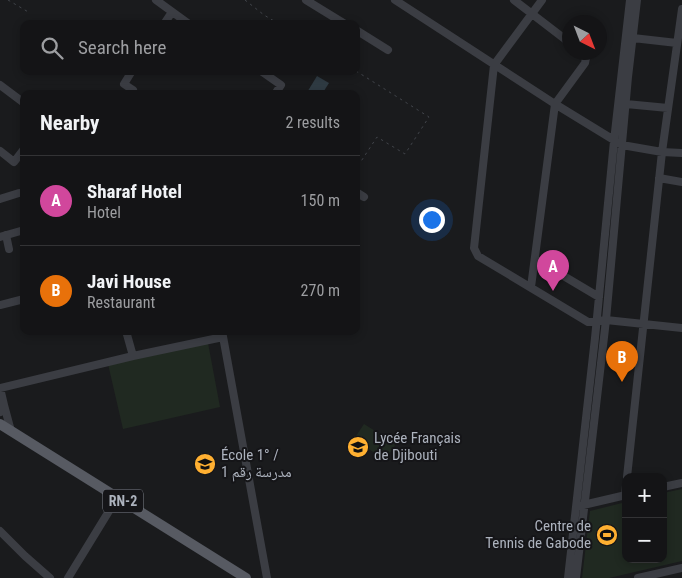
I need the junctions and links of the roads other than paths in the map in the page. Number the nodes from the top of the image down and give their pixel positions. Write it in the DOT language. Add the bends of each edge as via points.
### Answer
graph roads {
  1 [pos="156,0"];
  2 [pos="306,0"];
  3 [pos="395,0"];
  4 [pos="514,0"];
  5 [pos="542,0"];
  6 [pos="630,0"];
  7 [pos="637,0"];
  8 [pos="682,9"];
  9 [pos="172,12"];
  10 [pos="532,14"];
  11 [pos="167,20"];
  12 [pos="183,20"];
  13 [pos="338,20"];
  14 [pos="360,32"];
  15 [pos="562,37"];
  16 [pos="633,38"];
  17 [pos="677,43"];
  18 [pos="388,50"];
  19 [pos="586,60"];
  20 [pos="494,65"];
  21 [pos="130,75"];
  22 [pos="267,75"];
  23 [pos="0,85"];
  24 [pos="133,90"];
  25 [pos="278,90"];
  26 [pos="20,100"];
  27 [pos="555,104"];
  28 [pos="626,104"];
  29 [pos="668,108"];
  30 [pos="614,141"];
  31 [pos="622,145"];
  32 [pos="0,151"];
  33 [pos="662,152"];
  34 [pos="682,153"];
  35 [pos="20,154"];
  36 [pos="659,178"];
  37 [pos="682,182"];
  38 [pos="19,193"];
  39 [pos="360,194"];
  40 [pos="364,197"];
  41 [pos="0,199"];
  42 [pos="20,231"];
  43 [pos="3,236"];
  44 [pos="10,249"];
  45 [pos="535,259"];
  46 [pos="531,287"];
  47 [pos="599,297"];
  48 [pos="20,300"];
  49 [pos="0,305"];
  50 [pos="606,320"];
  51 [pos="597,322"];
  52 [pos="643,323"];
  53 [pos="682,328"];
  54 [pos="127,335"];
  55 [pos="219,335"];
  56 [pos="223,335"];
  57 [pos="133,356"];
  58 [pos="0,388"];
  59 [pos="2,409"];
  60 [pos="0,424"];
  61 [pos="11,431"];
  62 [pos="627,473"];
  63 [pos="682,483"];
  64 [pos="667,486"];
  65 [pos="622,497"];
  66 [pos="117,498"];
  67 [pos="580,506"];
  68 [pos="0,531"];
  69 [pos="682,568"];
  70 [pos="50,578"];
  71 [pos="68,578"];
  72 [pos="246,578"];
  73 [pos="267,578"];
  74 [pos="568,578"];
  75 [pos="576,578"];
  76 [pos="638,578"];
  1 -- 9 [label="street"];
  2 -- 13 [label="street"];
  3 -- 20 [label="street"];
  4 -- 10 [label="street"];
  5 -- 10 [label="street"];
  6 -- 30 [label="street"];
  7 -- 16 [label="street"];
  8 -- 17 [label="street"];
  9 -- 11 [label="street"];
  9 -- 12 [label="street"];
  10 -- 15 [label="street"];
  10 -- 20 [label="street"];
  14 -- 18 [label="street"];
  16 -- 17 [label="street"];
  16 -- 28 [label="street"];
  17 -- 29 [label="street"];
  19 -- 27 [label="street"];
  20 -- 27 [label="street"];
  20 -- 46 [label="street" via="474,248 478,256"];
  21 -- 24 [label="street" via="124,84"];
  22 -- 25 [label="street" via="281,85"];
  23 -- 26 [label="street"];
  27 -- 30 [label="street"];
  27 -- 45 [label="street"];
  28 -- 29 [label="street"];
  28 -- 31 [label="street"];
  29 -- 33 [label="street"];
  30 -- 31 [label="street"];
  30 -- 47 [label="street"];
  31 -- 33 [label="street"];
  31 -- 50 [label="street"];
  32 -- 35 [label="street" via="14,162"];
  33 -- 34 [label="street"];
  33 -- 36 [label="street"];
  36 -- 37 [label="street"];
  36 -- 52 [label="street"];
  38 -- 41 [label="street"];
  39 -- 40 [label="street"];
  42 -- 43 [label="street"];
  43 -- 44 [label="street"];
  45 -- 46 [label="street"];
  45 -- 47 [label="street"];
  46 -- 51 [label="street" via="588,322"];
  47 -- 51 [label="street"];
  48 -- 49 [label="street"];
  50 -- 51 [label="street"];
  50 -- 52 [label="street"];
  50 -- 67 [label="street"];
  51 -- 67 [label="street"];
  52 -- 53 [label="street"];
  52 -- 62 [label="street"];
  54 -- 57 [label="street"];
  55 -- 57 [label="street"];
  56 -- 73 [label="street"];
  57 -- 58 [label="street"];
  58 -- 59 [label="street"];
  59 -- 61 [label="street"];
  60 -- 61 [label="main road, RN-2"];
  61 -- 66 [label="main road, RN-2"];
  63 -- 64 [label="street"];
  65 -- 67 [label="street"];
  66 -- 71 [label="street"];
  66 -- 72 [label="main road, RN-2"];
  67 -- 74 [label="street"];
  67 -- 75 [label="street"];
  68 -- 70 [label="street"];
  69 -- 76 [label="street"];
}
